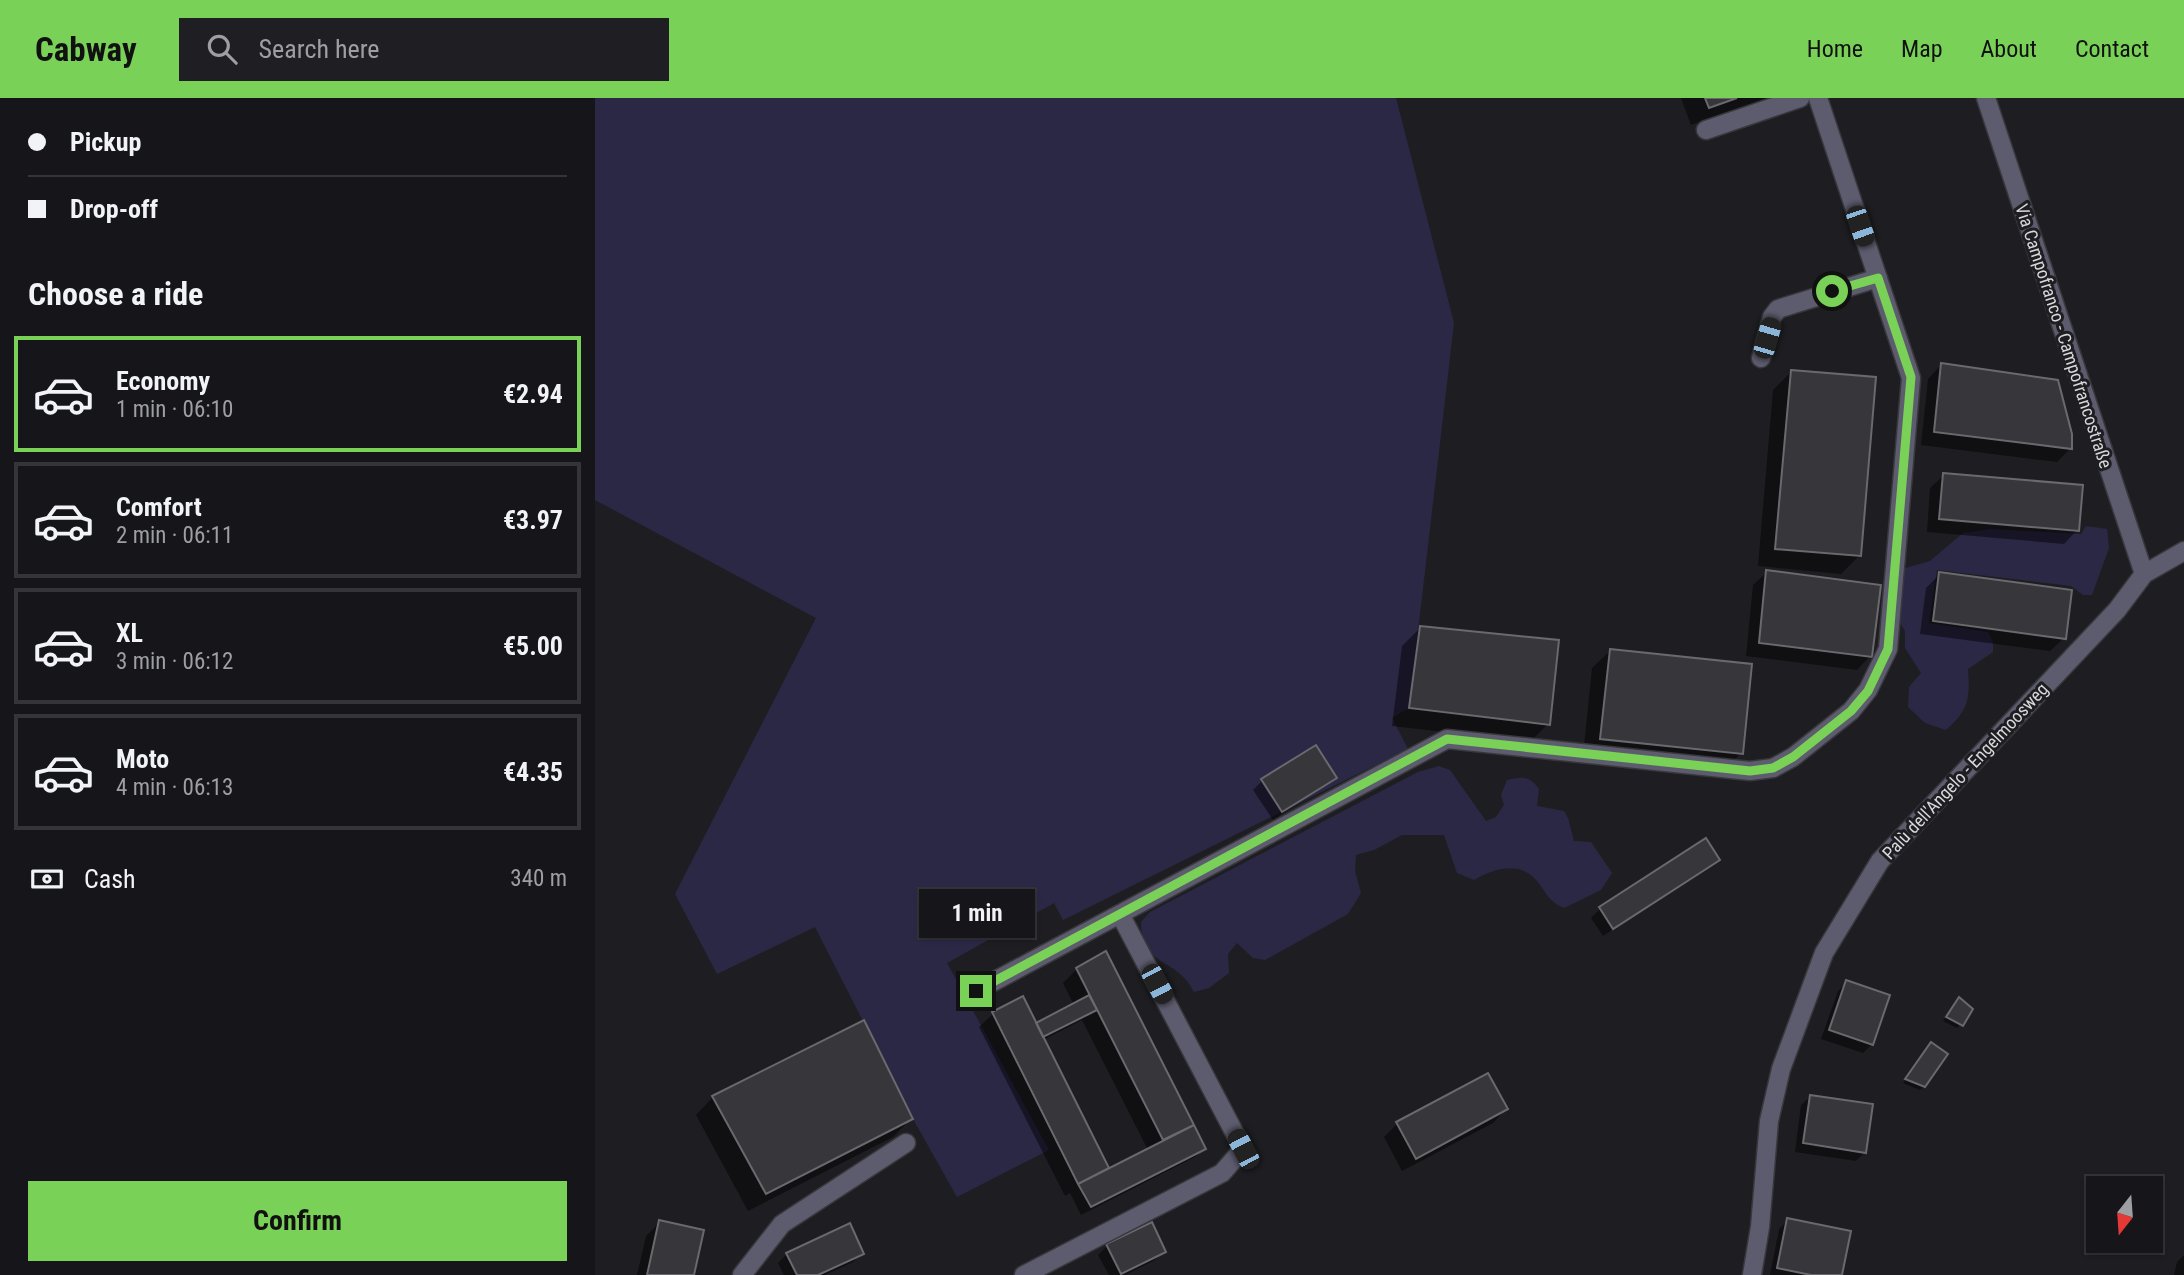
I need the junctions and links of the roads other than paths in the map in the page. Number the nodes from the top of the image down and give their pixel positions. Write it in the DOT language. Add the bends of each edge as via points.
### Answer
graph roads {
  1 [pos="1800,98"];
  2 [pos="1818,98"];
  3 [pos="1986,98"];
  4 [pos="1706,130"];
  5 [pos="1878,278"];
  6 [pos="1761,358"];
  7 [pos="2184,551"];
  8 [pos="2144,574"];
  9 [pos="1120,914"];
  10 [pos="976,991"];
  11 [pos="907,1143"];
  12 [pos="743,1275"];
  13 [pos="1024,1275"];
  14 [pos="1752,1275"];
  1 -- 4 [label="street"];
  2 -- 5 [label="street"];
  3 -- 8 [label="street, Via Campofranco - Campofrancostraße"];
  5 -- 6 [label="street" via="1778,309"];
  5 -- 9 [label="street" via="1911,377 1888,649 1868,691 1816,741 1773,768 1750,771 1447,739"];
  7 -- 8 [label="street, Palù dell'Angelo - Engelmoosweg"];
  8 -- 14 [label="street, Palù dell'Angelo - Engelmoosweg" via="2117,610 1880,861 1823,953 1781,1069 1769,1121"];
  9 -- 10 [label="street"];
  9 -- 13 [label="street" via="1243,1149 1222,1173"];
  11 -- 12 [label="street" via="782,1224"];
}
